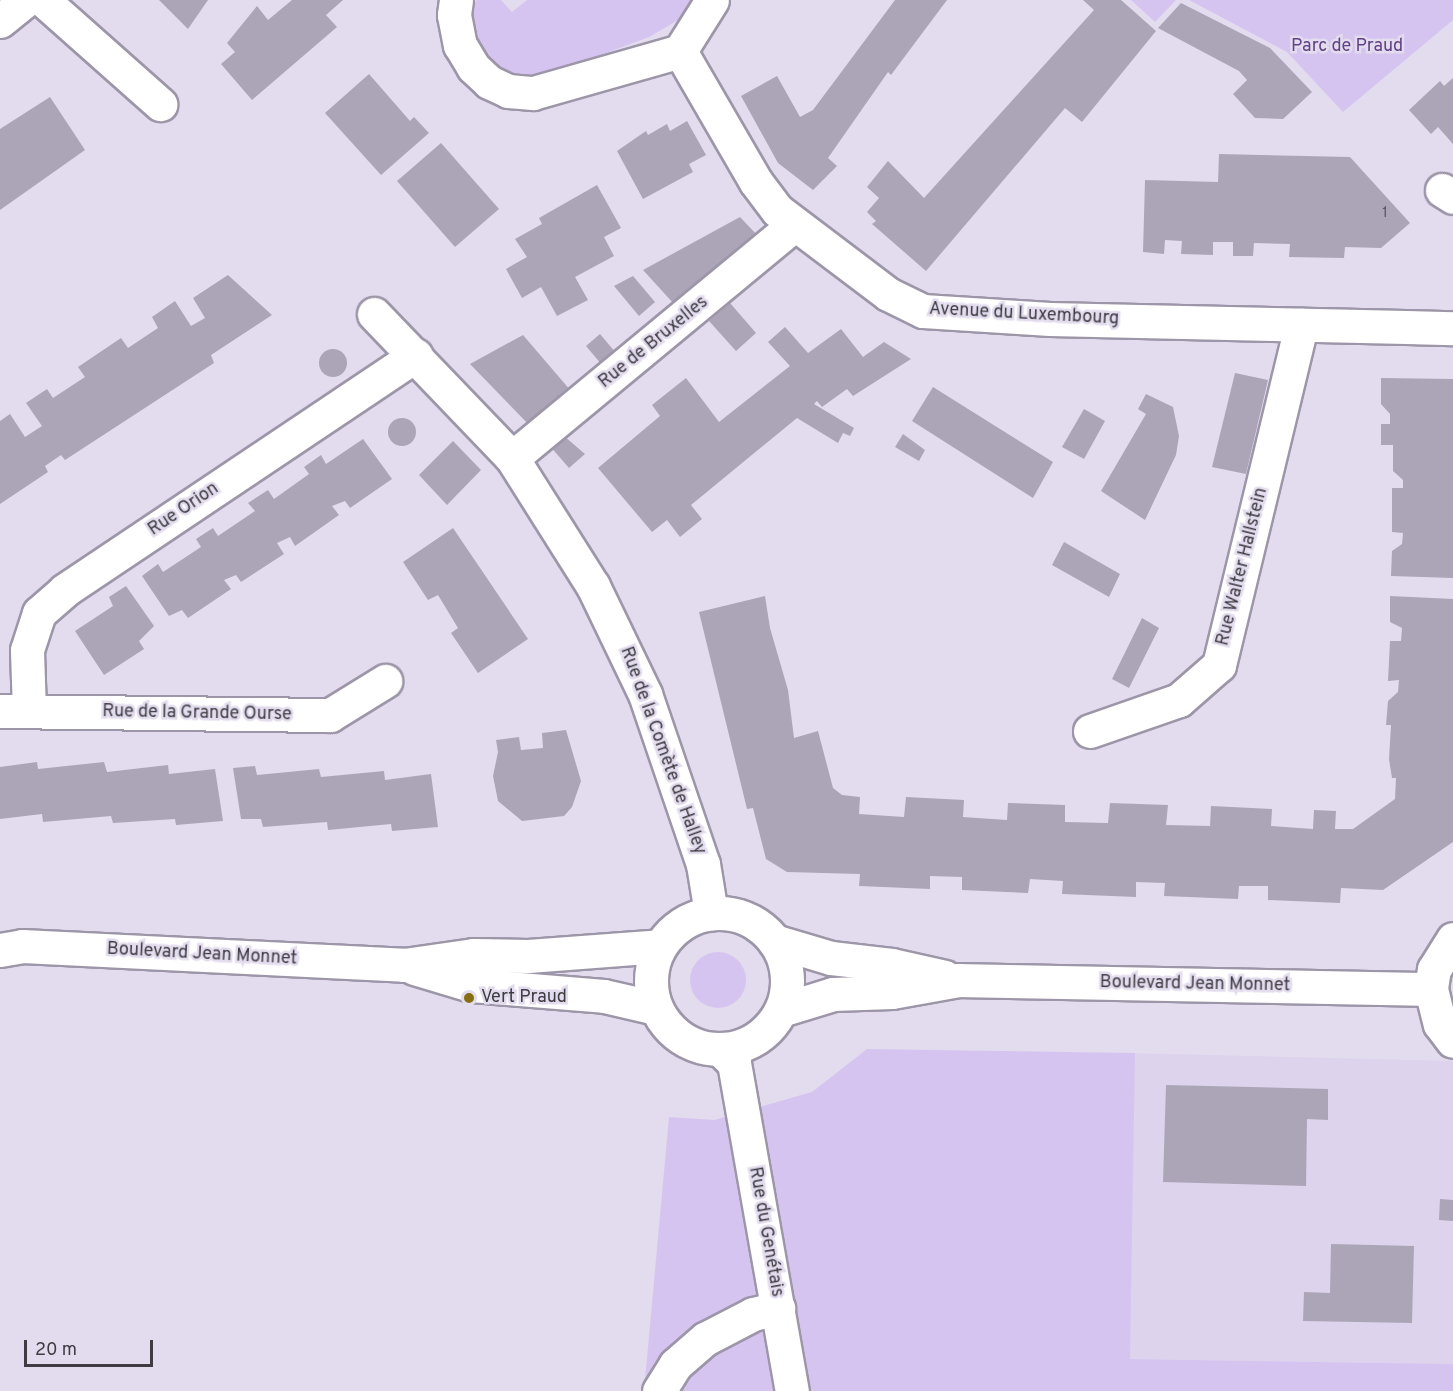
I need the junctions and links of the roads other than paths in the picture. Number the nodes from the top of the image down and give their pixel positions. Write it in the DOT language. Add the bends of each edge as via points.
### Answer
graph roads {
  1 [pos="26,0"];
  2 [pos="43,0"];
  3 [pos="456,0"];
  4 [pos="712,0"];
  5 [pos="0,21"];
  6 [pos="680,51"];
  7 [pos="160,104"];
  8 [pos="794,225"];
  9 [pos="374,314"];
  10 [pos="1301,325"];
  11 [pos="1453,328"];
  12 [pos="416,355"];
  13 [pos="512,458"];
  14 [pos="384,681"];
  15 [pos="14,711"];
  16 [pos="1090,731"];
  17 [pos="711,913"];
  18 [pos="1453,939"];
  19 [pos="774,941"];
  20 [pos="660,946"];
  21 [pos="0,950"];
  22 [pos="404,965"];
  23 [pos="959,980"];
  24 [pos="1431,988"];
  25 [pos="656,1008"];
  26 [pos="781,1010"];
  27 [pos="1453,1041"];
  28 [pos="720,1049"];
  29 [pos="778,1308"];
  30 [pos="659,1391"];
  31 [pos="792,1391"];
  1 -- 5 [label="street"];
  2 -- 7 [label="street"];
  3 -- 6 [label="street" via="454,15 460,45 473,67 489,82 508,91 533,93"];
  4 -- 6 [label="street"];
  6 -- 8 [label="street, Avenue du Luxembourg" via="756,182"];
  8 -- 10 [label="street, Avenue du Luxembourg" via="888,294 940,315"];
  8 -- 13 [label="street, Rue de Bruxelles"];
  9 -- 12 [label="street, Rue de la Comète de Halley"];
  10 -- 11 [label="street, Avenue du Luxembourg"];
  10 -- 16 [label="street, Rue Walter Hallstein" via="1219,665 1179,700"];
  12 -- 13 [label="street, Rue de la Comète de Halley"];
  12 -- 15 [label="street, Rue Orion" via="65,590 39,613"];
  13 -- 17 [label="street, Rue de la Comète de Halley" via="567,539 626,648 688,818"];
  14 -- 15 [label="street, Rue de la Grande Ourse" via="330,715"];
  17 -- 19 [label="street" via="746,919"];
  17 -- 20 [label="street" via="684,923"];
  18 -- 24 [label="street" via="1434,969"];
  19 -- 23 [label="street, Boulevard Jean Monnet" via="831,958 892,965"];
  19 -- 26 [label="street" via="787,975"];
  20 -- 22 [label="street, Boulevard Jean Monnet" via="528,956 473,955"];
  20 -- 25 [label="street" via="650,983"];
  21 -- 22 [label="street, Boulevard Jean Monnet" via="22,946"];
  22 -- 25 [label="street, Boulevard Jean Monnet" via="471,985 604,996"];
  23 -- 24 [label="street, Boulevard Jean Monnet"];
  23 -- 26 [label="street, Boulevard Jean Monnet" via="892,992 833,994"];
  24 -- 27 [label="street" via="1440,1024"];
  25 -- 28 [label="street" via="663,1021 685,1040"];
  26 -- 28 [label="street" via="753,1040"];
  28 -- 29 [label="street, Rue du Genétais" via="734,1063"];
  29 -- 30 [label="street, Rue du Genétais" via="753,1314 705,1339 675,1365"];
  29 -- 31 [label="street"];
}
